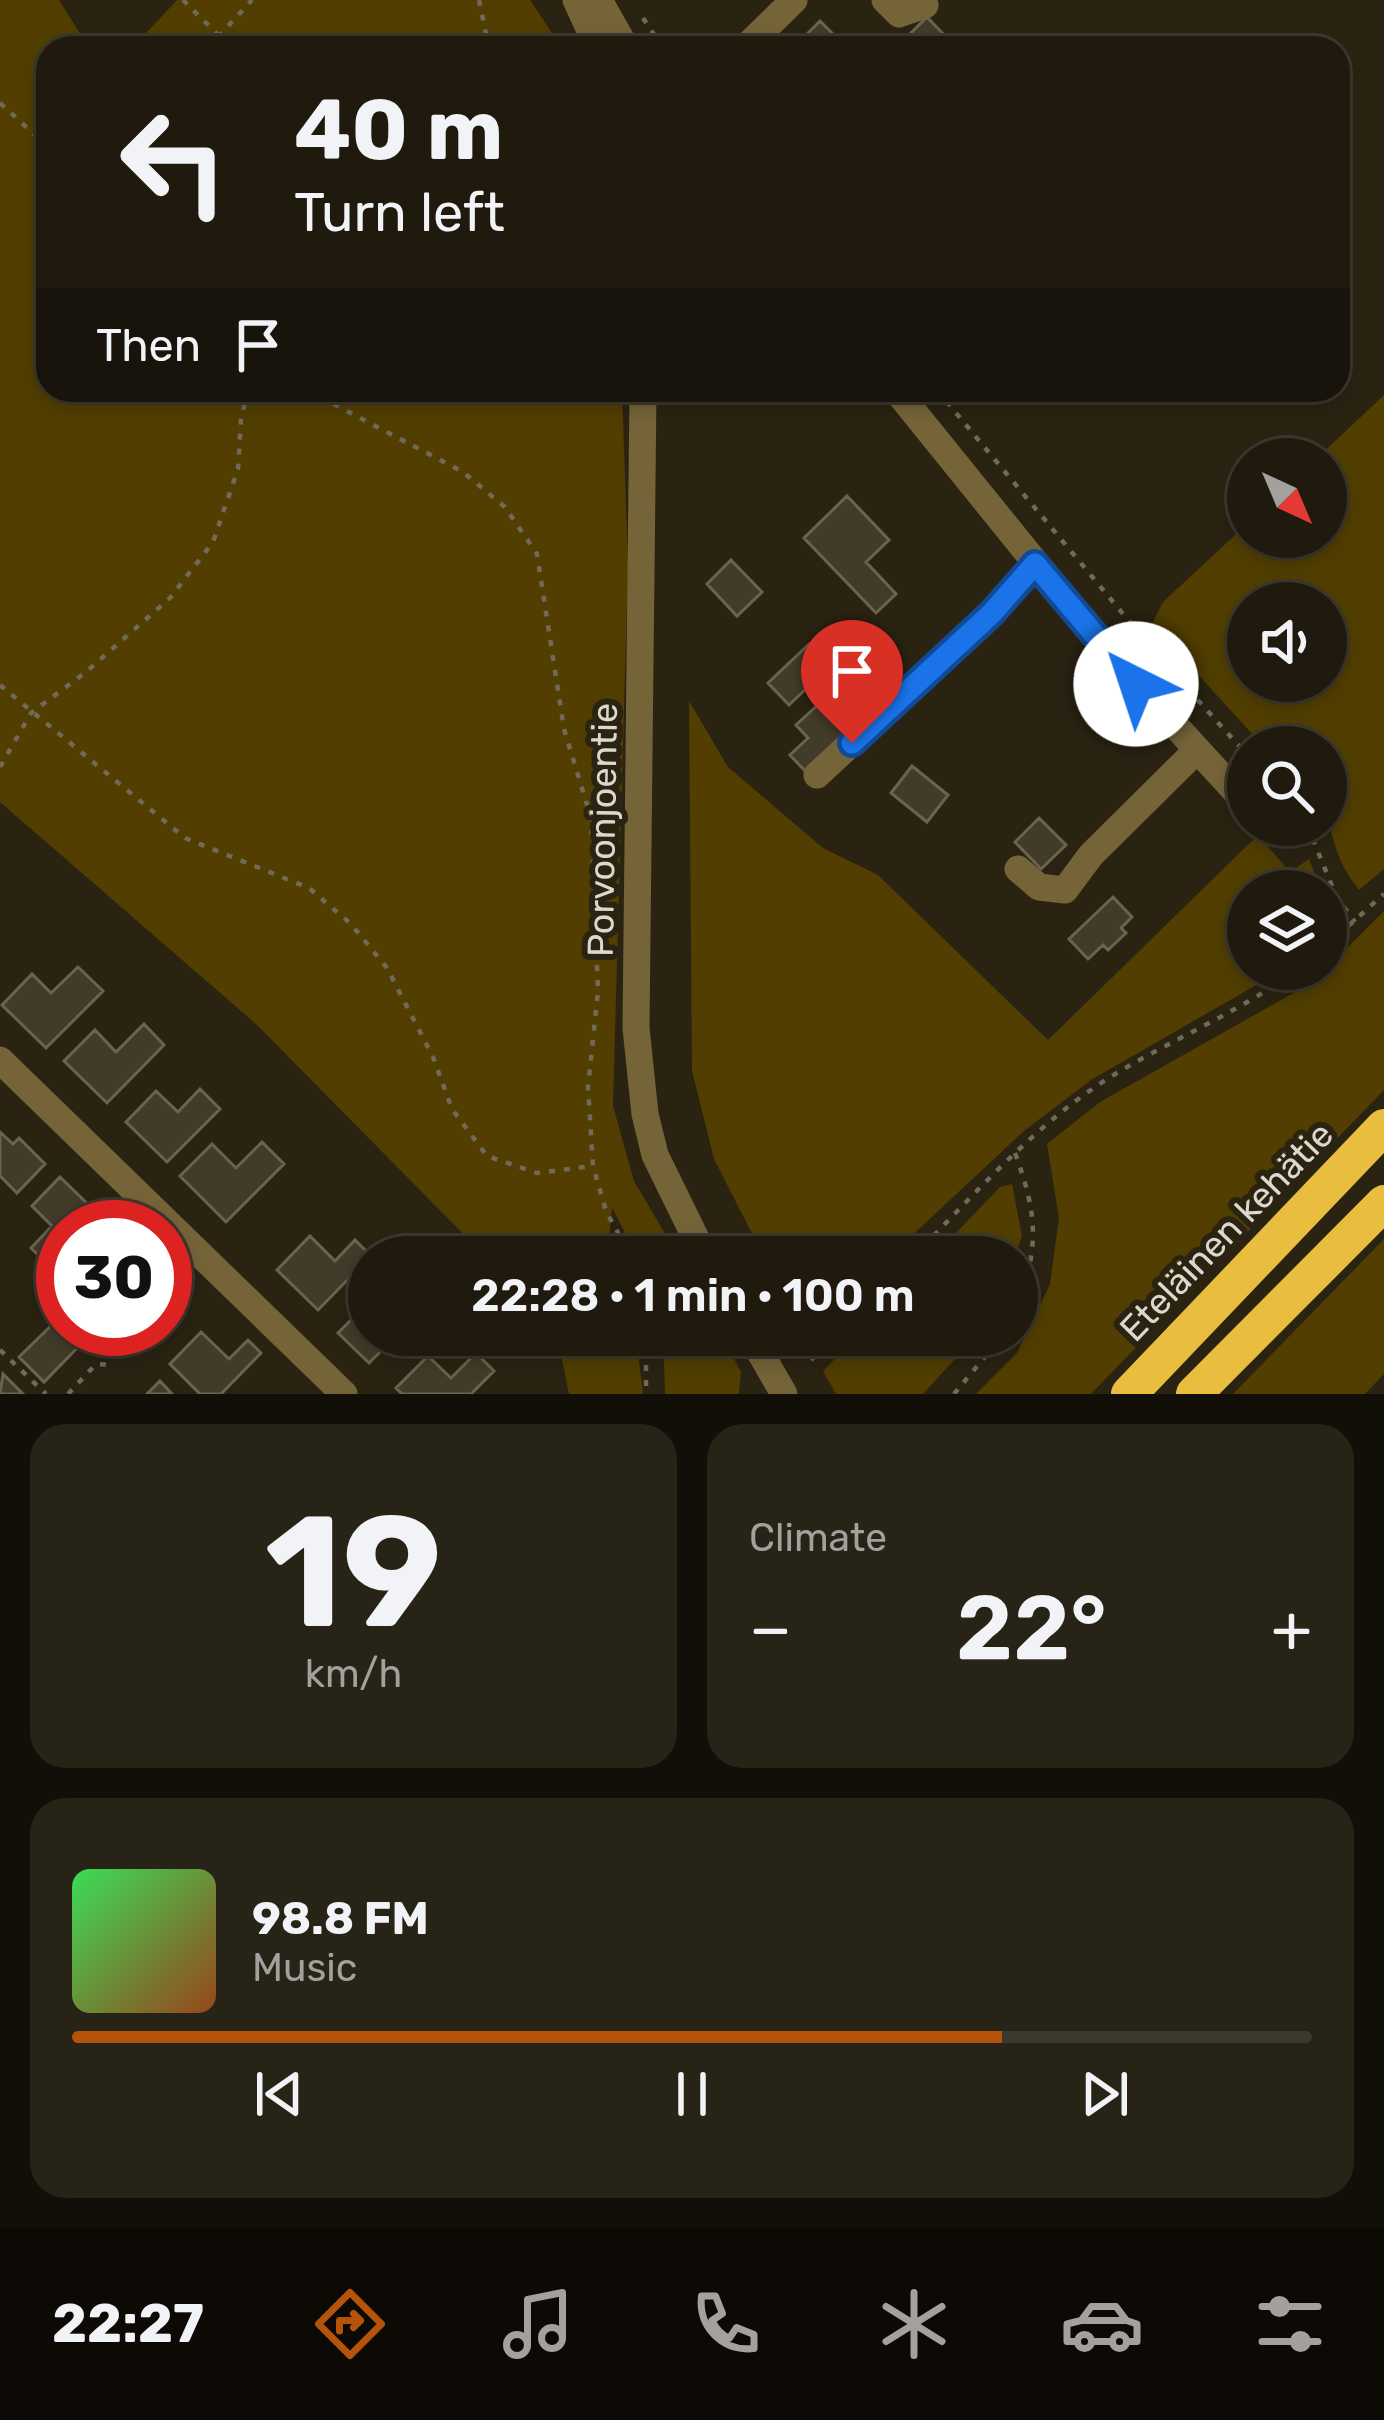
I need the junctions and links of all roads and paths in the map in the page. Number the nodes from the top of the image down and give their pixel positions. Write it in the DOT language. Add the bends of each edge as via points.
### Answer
graph roads {
  1 [pos="183,0"];
  2 [pos="252,0"];
  3 [pos="479,0"];
  4 [pos="576,0"];
  5 [pos="599,0"];
  6 [pos="794,0"];
  7 [pos="886,0"];
  8 [pos="925,5"];
  9 [pos="635,7"];
  10 [pos="219,36"];
  11 [pos="486,36"];
  12 [pos="592,36"];
  13 [pos="619,36"];
  14 [pos="655,36"];
  15 [pos="757,36"];
  16 [pos="0,104"];
  17 [pos="36,136"];
  18 [pos="245,402"];
  19 [pos="325,402"];
  20 [pos="643,402"];
  21 [pos="906,402"];
  22 [pos="947,402"];
  23 [pos="1035,564"];
  24 [pos="0,685"];
  25 [pos="31,713"];
  26 [pos="1227,733"];
  27 [pos="1196,751"];
  28 [pos="0,767"];
  29 [pos="818,775"];
  30 [pos="1227,784"];
  31 [pos="1316,846"];
  32 [pos="1018,869"];
  33 [pos="1384,894"];
  34 [pos="1355,922"];
  35 [pos="1347,929"];
  36 [pos="1270,990"];
  37 [pos="0,1060"];
  38 [pos="1384,1127"];
  39 [pos="1016,1153"];
  40 [pos="593,1166"];
  41 [pos="1384,1203"];
  42 [pos="620,1236"];
  43 [pos="695,1236"];
  44 [pos="934,1236"];
  45 [pos="1034,1236"];
  46 [pos="0,1350"];
  47 [pos="646,1356"];
  48 [pos="762,1356"];
  49 [pos="815,1356"];
  50 [pos="986,1356"];
  51 [pos="811,1360"];
  52 [pos="112,1365"];
  53 [pos="46,1394"];
  54 [pos="68,1394"];
  55 [pos="344,1394"];
  56 [pos="646,1394"];
  57 [pos="784,1394"];
  58 [pos="954,1394"];
  59 [pos="1130,1394"];
  60 [pos="1194,1394"];
  1 -- 10 [label="path"];
  2 -- 10 [label="path"];
  3 -- 11 [label="path"];
  4 -- 12 [label="street"];
  5 -- 13 [label="street"];
  6 -- 15 [label="street"];
  7 -- 8 [label="street" via="899,14"];
  9 -- 14 [label="path"];
  16 -- 17 [label="path"];
  18 -- 25 [label="path" via="238,469 213,542 170,598"];
  19 -- 40 [label="path" via="464,472 506,507 537,554 564,729 591,818 598,991 588,1087"];
  20 -- 43 [label="street, Porvoonjoentie" via="636,1028 655,1155"];
  21 -- 23 [label="street"];
  22 -- 26 [label="path"];
  23 -- 27 [label="street"];
  23 -- 29 [label="street"];
  24 -- 25 [label="path"];
  25 -- 28 [label="path"];
  25 -- 40 [label="path" via="185,838 309,888 351,924 387,968 452,1109 487,1156 537,1173"];
  27 -- 30 [label="street"];
  27 -- 32 [label="street" via="1065,890 1039,887"];
  31 -- 34 [label="path"];
  33 -- 34 [label="path"];
  34 -- 35 [label="path"];
  36 -- 39 [label="path" via="1113,1075"];
  37 -- 55 [label="street"];
  38 -- 59 [label="highway, Eteläinen kehätie"];
  39 -- 44 [label="path"];
  39 -- 45 [label="path"];
  40 -- 42 [label="path"];
  41 -- 60 [label="highway"];
  46 -- 53 [label="path"];
  47 -- 56 [label="path"];
  48 -- 57 [label="street"];
  49 -- 51 [label="path"];
  50 -- 58 [label="path"];
  52 -- 54 [label="path" via="96,1364"];
}
